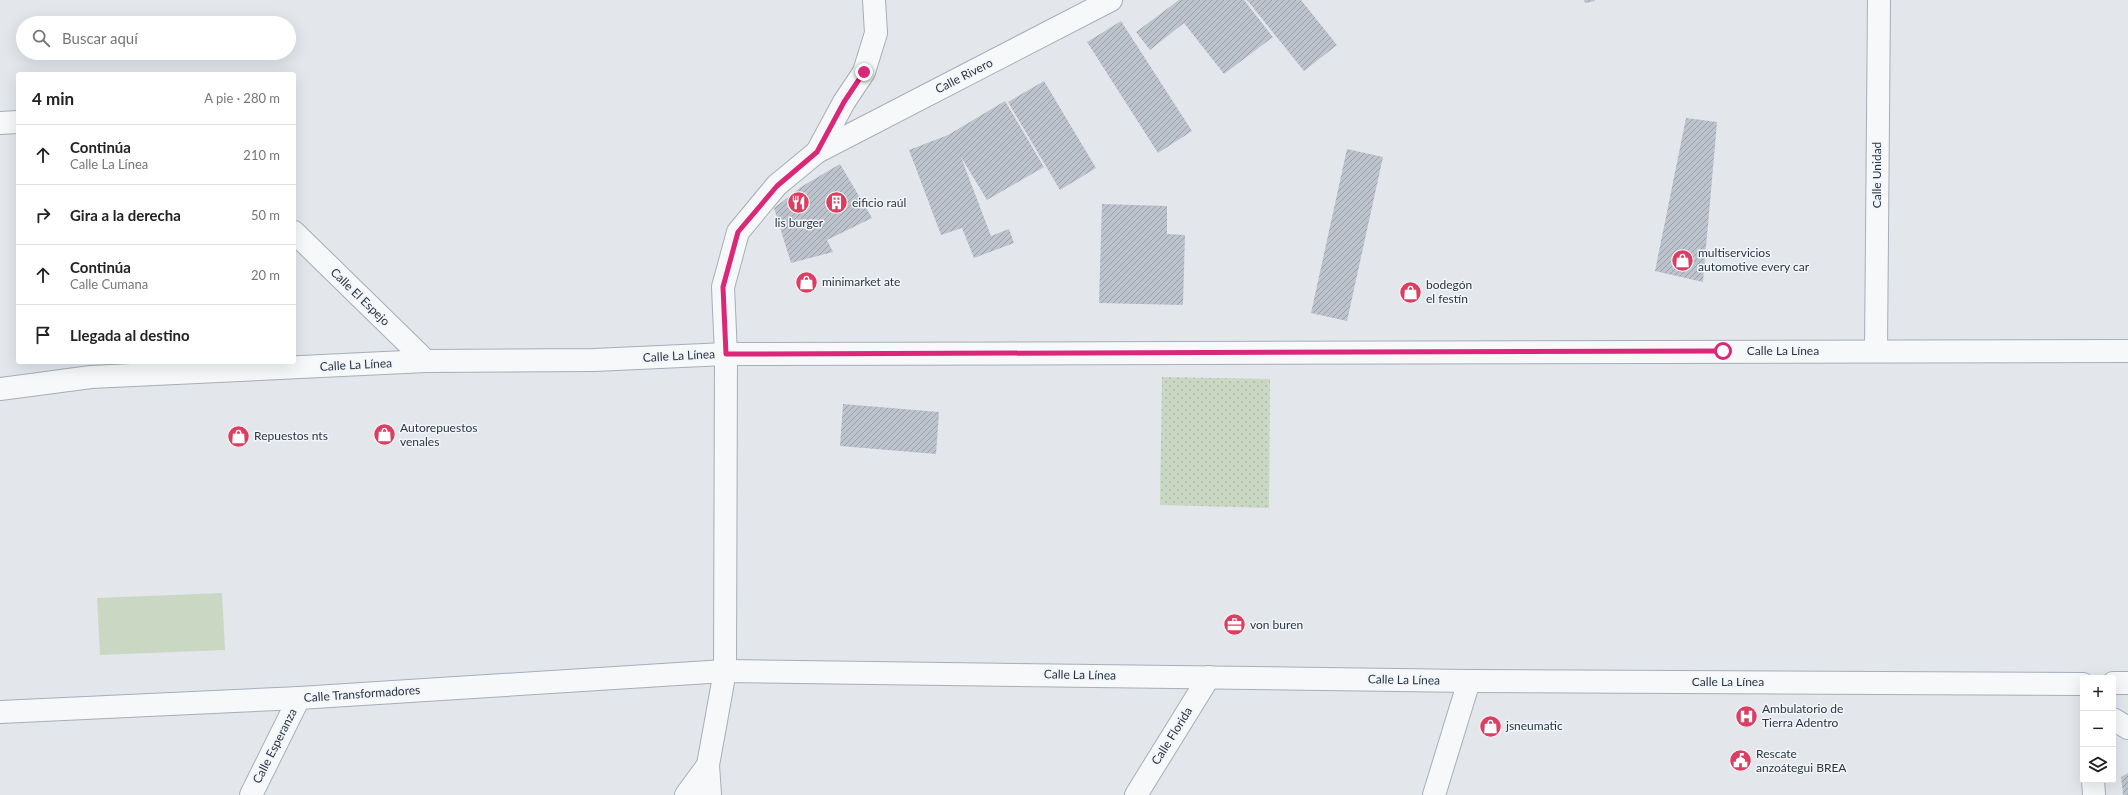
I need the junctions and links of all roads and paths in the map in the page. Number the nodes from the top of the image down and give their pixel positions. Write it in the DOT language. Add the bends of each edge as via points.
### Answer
graph roads {
  1 [pos="874,0"];
  2 [pos="1111,0"];
  3 [pos="1879,0"];
  4 [pos="16,122"];
  5 [pos="0,123"];
  6 [pos="817,152"];
  7 [pos="296,234"];
  8 [pos="1876,351"];
  9 [pos="2128,351"];
  10 [pos="726,354"];
  11 [pos="426,362"];
  12 [pos="0,389"];
  13 [pos="725,671"];
  14 [pos="1209,677"];
  15 [pos="1469,681"];
  16 [pos="2128,683"];
  17 [pos="2080,684"];
  18 [pos="2116,684"];
  19 [pos="299,698"];
  20 [pos="0,712"];
  21 [pos="2116,721"];
  22 [pos="2128,728"];
  23 [pos="708,765"];
  24 [pos="2093,783"];
  25 [pos="251,795"];
  26 [pos="686,795"];
  27 [pos="710,795"];
  28 [pos="1136,795"];
  29 [pos="1434,795"];
  30 [pos="2094,795"];
  1 -- 6 [label="street" via="876,33 864,72 844,102"];
  2 -- 6 [label="street, Calle Rivero"];
  3 -- 8 [label="street, Calle Unidad"];
  4 -- 5 [label="street"];
  6 -- 10 [label="street" via="777,186 738,232 723,287"];
  7 -- 11 [label="street, Calle El Espejo"];
  8 -- 9 [label="street, Calle La Línea"];
  8 -- 10 [label="street, Calle La Línea"];
  10 -- 11 [label="street, Calle La Línea" via="594,360"];
  10 -- 13 [label="street"];
  11 -- 12 [label="street, Calle La Línea" via="91,377"];
  13 -- 14 [label="street, Calle La Línea"];
  13 -- 19 [label="street, Calle Transformadores"];
  13 -- 23 [label="street"];
  14 -- 15 [label="street, Calle La Línea"];
  14 -- 28 [label="street, Calle Florida"];
  15 -- 17 [label="street, Calle La Línea"];
  15 -- 29 [label="street"];
  16 -- 18 [label="street"];
  19 -- 20 [label="street, Calle Transformadores"];
  19 -- 25 [label="street, Calle Esperanza"];
  21 -- 22 [label="street"];
  23 -- 26 [label="street"];
  23 -- 27 [label="street"];
  24 -- 30 [label="street"];
}
